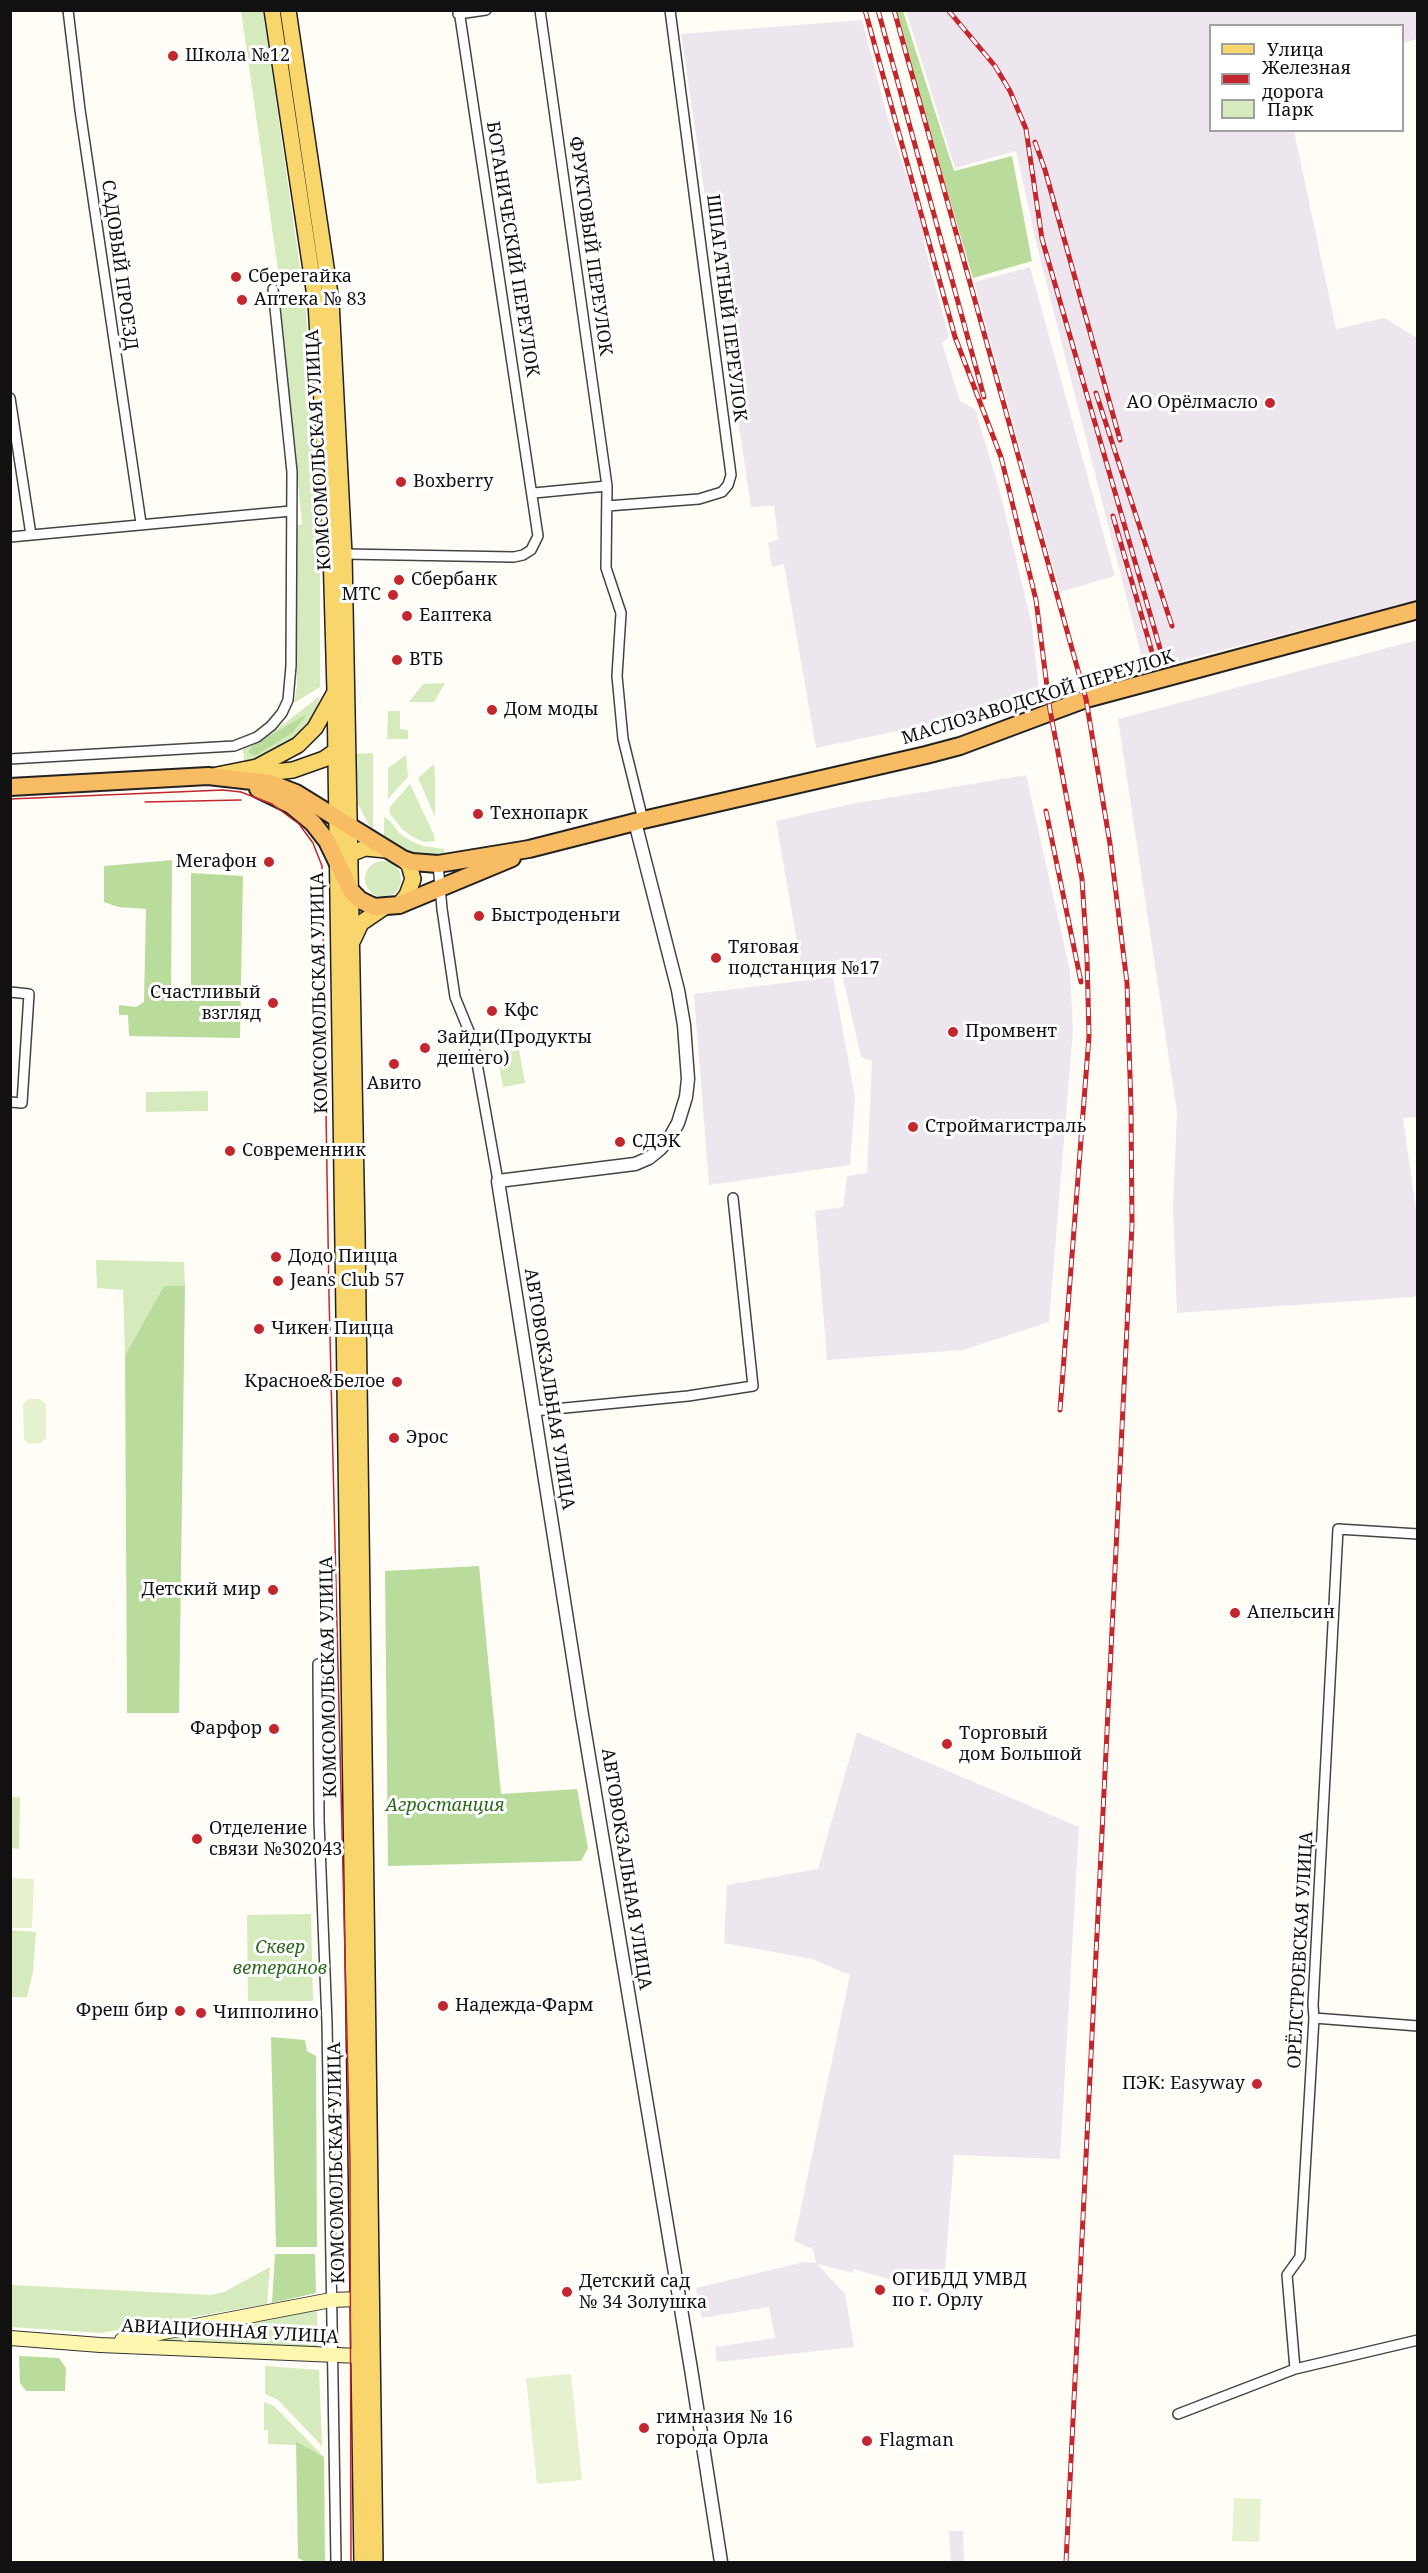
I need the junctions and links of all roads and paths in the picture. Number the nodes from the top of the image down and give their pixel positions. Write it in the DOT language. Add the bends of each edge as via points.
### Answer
graph roads {
  1 [pos="68,10"];
  2 [pos="272,10"];
  3 [pos="288,10"];
  4 [pos="486,10"];
  5 [pos="540,10"];
  6 [pos="670,10"];
  7 [pos="458,12"];
  8 [pos="273,289"];
  9 [pos="10,399"];
  10 [pos="607,486"];
  11 [pos="534,493"];
  12 [pos="607,506"];
  13 [pos="291,511"];
  14 [pos="141,523"];
  15 [pos="31,535"];
  16 [pos="10,537"];
  17 [pos="344,554"];
  18 [pos="1418,610"];
  19 [pos="335,691"];
  20 [pos="349,739"];
  21 [pos="335,753"];
  22 [pos="10,759"];
  23 [pos="208,776"];
  24 [pos="10,787"];
  25 [pos="639,821"];
  26 [pos="343,822"];
  27 [pos="529,849"];
  28 [pos="386,850"];
  29 [pos="344,858"];
  30 [pos="403,859"];
  31 [pos="438,864"];
  32 [pos="440,889"];
  33 [pos="351,891"];
  34 [pos="391,907"];
  35 [pos="352,943"];
  36 [pos="10,992"];
  37 [pos="10,1102"];
  38 [pos="498,1181"];
  39 [pos="733,1198"];
  40 [pos="534,1411"];
  41 [pos="1418,1534"];
  42 [pos="318,1664"];
  43 [pos="1314,2018"];
  44 [pos="1418,2026"];
  45 [pos="331,2300"];
  46 [pos="365,2302"];
  47 [pos="10,2338"];
  48 [pos="1418,2340"];
  49 [pos="99,2345"];
  50 [pos="333,2355"];
  51 [pos="360,2356"];
  52 [pos="1295,2370"];
  53 [pos="1178,2414"];
  54 [pos="336,2562"];
  55 [pos="362,2562"];
  56 [pos="375,2562"];
  57 [pos="721,2562"];
  1 -- 14 [label="street, САДОВЫЙ ПРОЕЗД"];
  2 -- 19 [label="main road, КОМСОМОЛЬСКАЯ УЛИЦА" via="316,303"];
  3 -- 17 [label="main road, КОМСОМОЛЬСКАЯ УЛИЦА" via="331,301"];
  4 -- 7 [label="street"];
  5 -- 10 [label="street, ФРУКТОВЫЙ ПЕРЕУЛОК"];
  6 -- 12 [label="street, ШПАГАТНЫЙ ПЕРЕУЛОК" via="731,475 722,492 699,499"];
  7 -- 11 [label="street, БОТАНИЧЕСКИЙ ПЕРЕУЛОК"];
  8 -- 13 [label="street" via="292,472"];
  9 -- 15 [label="street"];
  10 -- 11 [label="street"];
  10 -- 12 [label="street, ФРУКТОВЫЙ ПЕРЕУЛОК"];
  11 -- 17 [label="street, БОТАНИЧЕСКИЙ ПЕРЕУЛОК" via="538,536 536,544 523,555 472,558"];
  12 -- 25 [label="street, ФРУКТОВЫЙ ПЕРЕУЛОК" via="606,568 621,613 617,676 623,739"];
  13 -- 14 [label="street"];
  13 -- 22 [label="street" via="290,687 282,713 271,726 257,737 230,747"];
  14 -- 15 [label="street"];
  15 -- 16 [label="street"];
  17 -- 20 [label="main road, КОМСОМОЛЬСКАЯ УЛИЦА"];
  18 -- 25 [label="highway, МАСЛОЗАВОДСКОЙ ПЕРЕУЛОК" via="1086,699 960,746"];
  19 -- 21 [label="main road, КОМСОМОЛЬСКАЯ УЛИЦА"];
  19 -- 23 [label="main road" via="315,728 298,745 257,767"];
  20 -- 21 [label="main road"];
  20 -- 26 [label="main road, КОМСОМОЛЬСКАЯ УЛИЦА"];
  21 -- 23 [label="main road" via="293,770"];
  21 -- 26 [label="main road, КОМСОМОЛЬСКАЯ УЛИЦА"];
  23 -- 24 [label="highway"];
  23 -- 26 [label="highway" via="283,787"];
  23 -- 29 [label="highway" via="261,790 291,805"];
  25 -- 27 [label="highway, МАСЛОЗАВОДСКОЙ ПЕРЕУЛОК"];
  25 -- 38 [label="street" via="684,1025 688,1079 678,1123 660,1149 635,1164"];
  26 -- 28 [label="highway"];
  26 -- 29 [label="main road, КОМСОМОЛЬСКАЯ УЛИЦА"];
  27 -- 31 [label="highway, МАСЛОЗАВОДСКОЙ ПЕРЕУЛОК"];
  27 -- 32 [label="highway, МАСЛОЗАВОДСКОЙ ПЕРЕУЛОК"];
  28 -- 29 [label="main road" via="365,848"];
  28 -- 30 [label="highway"];
  29 -- 33 [label="highway, КОМСОМОЛЬСКАЯ УЛИЦА"];
  29 -- 46 [label="main road, КОМСОМОЛЬСКАЯ УЛИЦА" via="348,1664"];
  30 -- 31 [label="highway, МАСЛОЗАВОДСКОЙ ПЕРЕУЛОК"];
  30 -- 34 [label="main road" via="413,879 407,896"];
  31 -- 32 [label="street, АВТОВОКЗАЛЬНАЯ УЛИЦА"];
  32 -- 34 [label="highway, МАСЛОЗАВОДСКОЙ ПЕРЕУЛОК"];
  32 -- 38 [label="street, АВТОВОКЗАЛЬНАЯ УЛИЦА" via="455,997 473,1041"];
  33 -- 34 [label="highway" via="367,904"];
  33 -- 35 [label="main road, КОМСОМОЛЬСКАЯ УЛИЦА"];
  34 -- 35 [label="main road" via="361,923"];
  35 -- 46 [label="main road, КОМСОМОЛЬСКАЯ УЛИЦА"];
  36 -- 37 [label="street" via="29,994 22,1102"];
  38 -- 40 [label="street, АВТОВОКЗАЛЬНАЯ УЛИЦА"];
  39 -- 40 [label="street" via="753,1386"];
  40 -- 57 [label="street, АВТОВОКЗАЛЬНАЯ УЛИЦА"];
  41 -- 43 [label="street, ОРЁЛСТРОЕВСКАЯ УЛИЦА" via="1338,1529"];
  42 -- 45 [label="street"];
  43 -- 44 [label="street"];
  43 -- 52 [label="street, ОРЁЛСТРОЕВСКАЯ УЛИЦА" via="1300,2257 1287,2275"];
  45 -- 46 [label="main road, АВИАЦИОННАЯ УЛИЦА"];
  45 -- 49 [label="main road, АВИАЦИОННАЯ УЛИЦА"];
  45 -- 50 [label="street"];
  46 -- 51 [label="main road, КОМСОМОЛЬСКАЯ УЛИЦА"];
  46 -- 56 [label="main road, КОМСОМОЛЬСКАЯ УЛИЦА"];
  47 -- 49 [label="main road, АВИАЦИОННАЯ УЛИЦА"];
  48 -- 52 [label="street"];
  49 -- 50 [label="main road, АВИАЦИОННАЯ УЛИЦА"];
  50 -- 51 [label="main road, АВИАЦИОННАЯ УЛИЦА"];
  50 -- 54 [label="street"];
  51 -- 55 [label="main road, КОМСОМОЛЬСКАЯ УЛИЦА"];
  52 -- 53 [label="street"];
}
